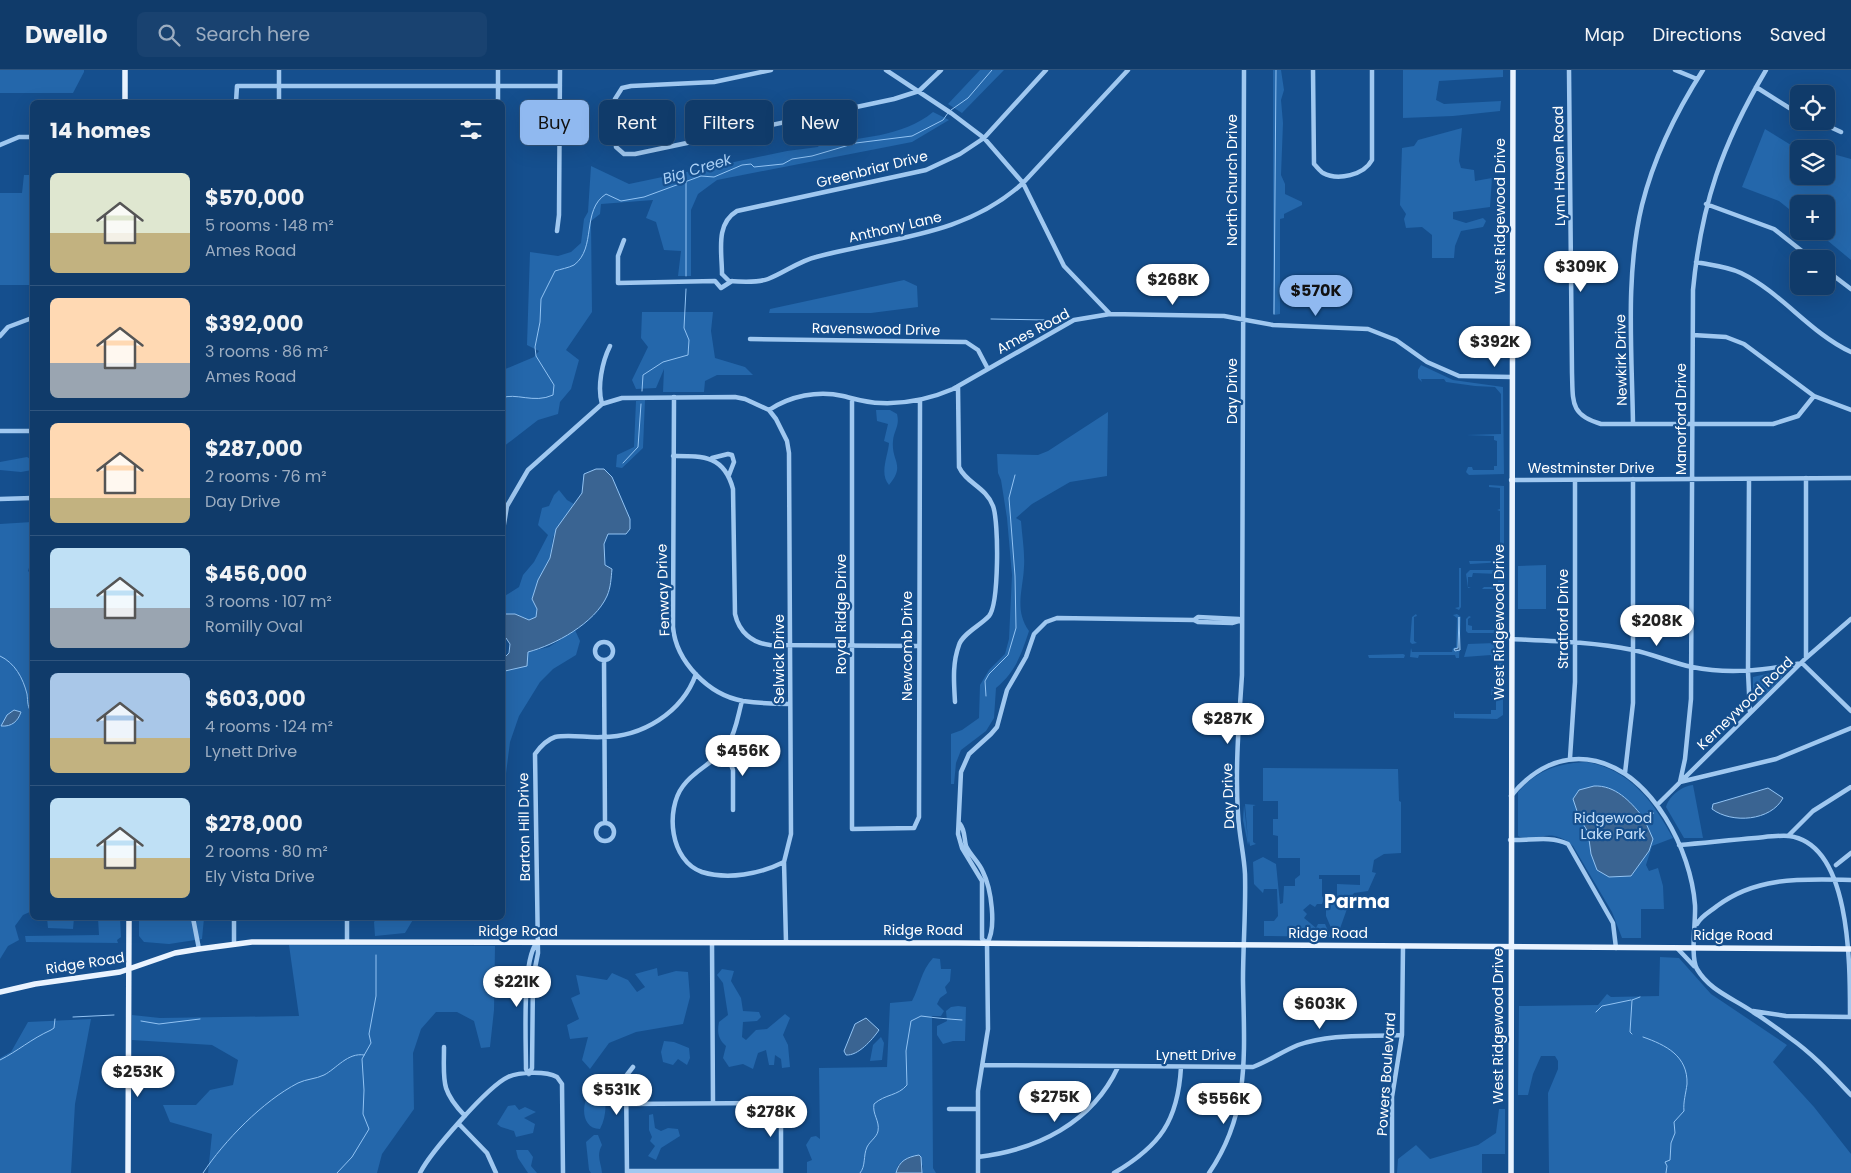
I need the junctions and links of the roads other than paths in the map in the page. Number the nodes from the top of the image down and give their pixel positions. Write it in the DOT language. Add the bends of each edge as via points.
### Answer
graph roads {
  1 [pos="125,70"];
  2 [pos="279,70"];
  3 [pos="498,70"];
  4 [pos="560,70"];
  5 [pos="772,70"];
  6 [pos="886,70"];
  7 [pos="941,70"];
  8 [pos="1046,70"];
  9 [pos="1128,70"];
  10 [pos="1244,70"];
  11 [pos="1313,70"];
  12 [pos="1372,70"];
  13 [pos="1513,70"];
  14 [pos="1569,70"];
  15 [pos="1675,70"];
  16 [pos="1703,70"];
  17 [pos="1766,70"];
  18 [pos="1697,79"];
  19 [pos="279,86"];
  20 [pos="498,86"];
  21 [pos="560,86"];
  22 [pos="1756,87"];
  23 [pos="919,91"];
  24 [pos="125,100"];
  25 [pos="236,100"];
  26 [pos="279,100"];
  27 [pos="498,100"];
  28 [pos="1790,108"];
  29 [pos="1835,129"];
  30 [pos="1841,132"];
  31 [pos="30,137"];
  32 [pos="984,138"];
  33 [pos="0,145"];
  34 [pos="1023,184"];
  35 [pos="1706,204"];
  36 [pos="557,231"];
  37 [pos="624,240"];
  38 [pos="1801,250"];
  39 [pos="1696,262"];
  40 [pos="722,274"];
  41 [pos="1835,277"];
  42 [pos="715,281"];
  43 [pos="732,282"];
  44 [pos="1851,289"];
  45 [pos="1100,303"];
  46 [pos="1110,314"];
  47 [pos="1099,316"];
  48 [pos="30,319"];
  49 [pos="1243,320"];
  50 [pos="1693,335"];
  51 [pos="0,336"];
  52 [pos="750,339"];
  53 [pos="610,346"];
  54 [pos="1851,352"];
  55 [pos="988,369"];
  56 [pos="1512,377"];
  57 [pos="958,386"];
  58 [pos="1814,396"];
  59 [pos="674,397"];
  60 [pos="852,399"];
  61 [pos="920,401"];
  62 [pos="602,404"];
  63 [pos="769,410"];
  64 [pos="1851,410"];
  65 [pos="1633,424"];
  66 [pos="1693,424"];
  67 [pos="0,431"];
  68 [pos="30,431"];
  69 [pos="673,456"];
  70 [pos="712,458"];
  71 [pos="729,475"];
  72 [pos="1806,478"];
  73 [pos="1851,478"];
  74 [pos="1633,479"];
  75 [pos="1692,479"];
  76 [pos="1749,479"];
  77 [pos="1511,480"];
  78 [pos="1575,480"];
  79 [pos="0,498"];
  80 [pos="30,498"];
  81 [pos="505,518"];
  82 [pos="1851,619"];
  83 [pos="1242,620"];
  84 [pos="1511,639"];
  85 [pos="1575,642"];
  86 [pos="790,645"];
  87 [pos="852,646"];
  88 [pos="918,646"];
  89 [pos="1634,650"];
  90 [pos="604,660"];
  91 [pos="1804,660"];
  92 [pos="1692,667"];
  93 [pos="1748,672"];
  94 [pos="696,674"];
  95 [pos="742,700"];
  96 [pos="954,702"];
  97 [pos="790,704"];
  98 [pos="1851,711"];
  99 [pos="1750,713"];
  100 [pos="1851,728"];
  101 [pos="604,737"];
  102 [pos="725,749"];
  103 [pos="1570,758"];
  104 [pos="1625,773"];
  105 [pos="1680,782"];
  106 [pos="1851,787"];
  107 [pos="1511,796"];
  108 [pos="1657,805"];
  109 [pos="733,810"];
  110 [pos="605,823"];
  111 [pos="960,824"];
  112 [pos="852,829"];
  113 [pos="1788,836"];
  114 [pos="1510,840"];
  115 [pos="1679,845"];
  116 [pos="1851,853"];
  117 [pos="784,862"];
  118 [pos="1838,873"];
  119 [pos="1851,880"];
  120 [pos="129,920"];
  121 [pos="193,920"];
  122 [pos="234,920"];
  123 [pos="346,920"];
  124 [pos="1696,925"];
  125 [pos="347,942"];
  126 [pos="786,942"];
  127 [pos="987,943"];
  128 [pos="234,944"];
  129 [pos="536,944"];
  130 [pos="712,944"];
  131 [pos="1244,945"];
  132 [pos="1403,946"];
  133 [pos="1511,946"];
  134 [pos="199,948"];
  135 [pos="1616,948"];
  136 [pos="1677,948"];
  137 [pos="1694,948"];
  138 [pos="1851,949"];
  139 [pos="1696,967"];
  140 [pos="130,969"];
  141 [pos="0,992"];
  142 [pos="526,999"];
  143 [pos="533,999"];
  144 [pos="1753,1011"];
  145 [pos="1778,1016"];
  146 [pos="1851,1017"];
  147 [pos="1774,1026"];
  148 [pos="1402,1035"];
  149 [pos="444,1047"];
  150 [pos="984,1065"];
  151 [pos="1118,1066"];
  152 [pos="633,1067"];
  153 [pos="1181,1067"];
  154 [pos="1244,1067"];
  155 [pos="529,1074"];
  156 [pos="1851,1095"];
  157 [pos="713,1103"];
  158 [pos="626,1104"];
  159 [pos="949,1109"];
  160 [pos="978,1110"];
  161 [pos="465,1116"];
  162 [pos="459,1124"];
  163 [pos="978,1157"];
  164 [pos="627,1172"];
  165 [pos="781,1172"];
  166 [pos="128,1173"];
  167 [pos="420,1173"];
  168 [pos="496,1173"];
  169 [pos="563,1173"];
  170 [pos="978,1173"];
  171 [pos="1114,1173"];
  172 [pos="1209,1173"];
  173 [pos="1392,1173"];
  174 [pos="1511,1173"];
  1 -- 24 [label="main road"];
  2 -- 19 [label="street"];
  3 -- 20 [label="street"];
  4 -- 21 [label="street"];
  5 -- 23 [label="street" via="714,82 622,88 615,99 616,147 624,154 635,154"];
  6 -- 23 [label="street"];
  7 -- 23 [label="street"];
  8 -- 32 [label="street, Greenbriar Drive"];
  9 -- 34 [label="street, Anthony Lane"];
  10 -- 49 [label="street, North Church Drive"];
  11 -- 12 [label="street" via="1314,164 1323,173 1348,175 1368,169 1372,160"];
  13 -- 56 [label="main road, West Ridgewood Drive"];
  14 -- 65 [label="street, Lynn Haven Road" via="1573,404 1578,414 1588,420 1601,424"];
  15 -- 18 [label="street"];
  16 -- 18 [label="street, Newkirk Drive"];
  17 -- 22 [label="street, Manorford Drive"];
  18 -- 65 [label="street, Newkirk Drive" via="1658,154 1642,205 1633,270"];
  19 -- 20 [label="street"];
  19 -- 25 [label="street" via="237,86"];
  19 -- 26 [label="street"];
  20 -- 21 [label="street"];
  20 -- 27 [label="street"];
  21 -- 36 [label="street"];
  22 -- 28 [label="street"];
  22 -- 35 [label="street, Manorford Drive" via="1738,118"];
  23 -- 32 [label="street"];
  29 -- 30 [label="street"];
  31 -- 33 [label="street" via="19,137"];
  32 -- 34 [label="street"];
  32 -- 40 [label="street, Greenbriar Drive" via="926,170 737,211 724,223"];
  34 -- 43 [label="street, Anthony Lane" via="983,212 948,228 815,257 766,280"];
  34 -- 45 [label="street" via="1064,266"];
  35 -- 38 [label="street" via="1774,229"];
  35 -- 39 [label="street, Manorford Drive"];
  37 -- 42 [label="street, Anthony Lane" via="618,256 618,282"];
  39 -- 50 [label="street, Manorford Drive"];
  39 -- 54 [label="street" via="1741,273 1827,339"];
  40 -- 42 [label="street"];
  40 -- 43 [label="street"];
  41 -- 44 [label="street"];
  42 -- 43 [label="street, Anthony Lane" via="721,288"];
  45 -- 46 [label="street"];
  45 -- 47 [label="street"];
  46 -- 47 [label="street, Ames Road"];
  46 -- 49 [label="street, Ames Road" via="1224,316"];
  47 -- 55 [label="street, Ames Road" via="1074,320"];
  48 -- 51 [label="street" via="8,327"];
  49 -- 56 [label="street, Ames Road" via="1273,325 1368,329 1396,340 1427,362 1459,376"];
  49 -- 83 [label="street, Day Drive"];
  50 -- 58 [label="street" via="1726,337 1744,344"];
  50 -- 66 [label="street, Manorford Drive"];
  52 -- 55 [label="street, Ravenswood Drive" via="966,342 978,350"];
  53 -- 62 [label="street" via="604,359"];
  55 -- 57 [label="street, Ames Road"];
  56 -- 77 [label="main road, West Ridgewood Drive"];
  57 -- 61 [label="street, Ames Road"];
  57 -- 96 [label="street" via="960,466 962,474 986,493 994,507 997,580 990,615 959,642 954,666"];
  58 -- 64 [label="street"];
  58 -- 66 [label="street, Lynn Haven Road" via="1798,416 1786,422"];
  59 -- 62 [label="street" via="622,398"];
  59 -- 63 [label="street" via="735,397"];
  59 -- 69 [label="street, Fenway Drive"];
  60 -- 61 [label="street, Ames Road" via="880,404"];
  60 -- 63 [label="street, Ames Road" via="801,396 790,398"];
  60 -- 87 [label="street, Royal Ridge Drive"];
  61 -- 88 [label="street, Newcomb Drive"];
  62 -- 81 [label="street" via="528,470 507,506"];
  63 -- 86 [label="street, Selwick Drive" via="782,428 790,453"];
  65 -- 66 [label="street, Lynn Haven Road"];
  66 -- 75 [label="street, Manorford Drive"];
  67 -- 68 [label="street"];
  69 -- 70 [label="street"];
  69 -- 94 [label="street, Fenway Drive" via="674,632 679,650"];
  70 -- 71 [label="street"];
  70 -- 71 [label="street" via="732,455 735,461"];
  71 -- 86 [label="street" via="733,489 736,619 743,631 756,642"];
  72 -- 73 [label="street, Westminster Drive"];
  72 -- 76 [label="street, Westminster Drive"];
  72 -- 91 [label="street"];
  74 -- 75 [label="street, Westminster Drive"];
  74 -- 78 [label="street, Westminster Drive"];
  74 -- 89 [label="street"];
  75 -- 76 [label="street, Westminster Drive"];
  75 -- 92 [label="street, Manorford Drive"];
  76 -- 93 [label="street"];
  77 -- 78 [label="street, Westminster Drive"];
  77 -- 84 [label="main road, West Ridgewood Drive"];
  78 -- 85 [label="street, Stratford Drive"];
  79 -- 80 [label="street"];
  82 -- 91 [label="street, Kerneywood Road"];
  83 -- 111 [label="street" via="1057,618 1042,625 1034,634 1026,657 1007,690 996,727 965,760 960,783"];
  83 -- 131 [label="street, Day Drive" via="1237,800 1245,875"];
  84 -- 85 [label="street"];
  84 -- 107 [label="main road, West Ridgewood Drive"];
  85 -- 89 [label="street"];
  85 -- 103 [label="street, Stratford Drive"];
  86 -- 87 [label="street"];
  86 -- 97 [label="street, Selwick Drive"];
  87 -- 88 [label="street"];
  87 -- 112 [label="street, Royal Ridge Drive"];
  88 -- 112 [label="street, Newcomb Drive" via="919,818 914,828"];
  89 -- 92 [label="street"];
  89 -- 104 [label="street" via="1633,703"];
  90 -- 101 [label="street"];
  91 -- 93 [label="street"];
  91 -- 98 [label="street"];
  91 -- 99 [label="street, Kerneywood Road"];
  92 -- 93 [label="street"];
  92 -- 105 [label="street, Manorford Drive" via="1689,728"];
  93 -- 99 [label="street"];
  94 -- 95 [label="street, Fenway Drive" via="717,692"];
  94 -- 101 [label="street, Barton Hill Drive" via="680,701 659,720 630,734"];
  95 -- 97 [label="street, Fenway Drive"];
  95 -- 102 [label="street"];
  97 -- 117 [label="street, Selwick Drive" via="792,834"];
  99 -- 105 [label="street, Kerneywood Road"];
  100 -- 105 [label="street" via="1776,759"];
  101 -- 110 [label="street"];
  101 -- 129 [label="street, Barton Hill Drive" via="556,737 540,746 535,754"];
  102 -- 109 [label="street" via="733,770"];
  102 -- 117 [label="street" via="687,781 676,799 674,839 681,855 695,869 714,874 760,873"];
  103 -- 104 [label="street" via="1608,764"];
  103 -- 107 [label="street" via="1534,773"];
  104 -- 108 [label="street"];
  105 -- 108 [label="street, Kerneywood Road"];
  106 -- 113 [label="street" via="1813,811"];
  107 -- 114 [label="main road, West Ridgewood Drive"];
  108 -- 115 [label="street"];
  111 -- 127 [label="street" via="966,845 982,870 989,890 991,934"];
  111 -- 127 [label="street" via="958,834 962,848 982,880 982,939"];
  113 -- 115 [label="street"];
  113 -- 118 [label="street" via="1815,845"];
  114 -- 133 [label="main road, West Ridgewood Drive"];
  114 -- 135 [label="street" via="1550,838 1568,844 1613,923"];
  115 -- 124 [label="street" via="1692,884"];
  116 -- 118 [label="street"];
  117 -- 126 [label="street, Selwick Drive"];
  118 -- 119 [label="street"];
  118 -- 124 [label="street" via="1751,887 1722,903"];
  118 -- 138 [label="street" via="1846,898"];
  120 -- 140 [label="main road"];
  121 -- 134 [label="street"];
  122 -- 128 [label="street"];
  123 -- 125 [label="street"];
  124 -- 137 [label="street"];
  125 -- 128 [label="main road, Ridge Road"];
  125 -- 129 [label="main road, Ridge Road"];
  126 -- 127 [label="main road, Ridge Road"];
  126 -- 130 [label="main road, Ridge Road"];
  127 -- 131 [label="main road, Ridge Road"];
  127 -- 150 [label="street" via="988,1029"];
  128 -- 134 [label="main road, Ridge Road"];
  129 -- 130 [label="main road, Ridge Road"];
  129 -- 142 [label="street" via="527,976"];
  129 -- 143 [label="street"];
  130 -- 157 [label="street"];
  131 -- 132 [label="main road, Ridge Road"];
  131 -- 154 [label="street, Day Drive"];
  132 -- 133 [label="main road, Ridge Road"];
  132 -- 148 [label="street, Powers Boulevard"];
  133 -- 135 [label="main road, Ridge Road"];
  133 -- 174 [label="main road, West Ridgewood Drive"];
  134 -- 140 [label="main road, Ridge Road"];
  135 -- 136 [label="main road, Ridge Road"];
  136 -- 137 [label="main road, Ridge Road"];
  136 -- 139 [label="street"];
  137 -- 138 [label="main road, Ridge Road"];
  137 -- 139 [label="street"];
  138 -- 146 [label="street"];
  139 -- 144 [label="street" via="1720,993"];
  140 -- 141 [label="main road, Ridge Road"];
  140 -- 166 [label="main road"];
  142 -- 143 [label="street"];
  142 -- 155 [label="street" via="526,1069"];
  143 -- 155 [label="street" via="532,1068"];
  144 -- 145 [label="street"];
  144 -- 147 [label="street"];
  145 -- 146 [label="street"];
  145 -- 147 [label="street"];
  147 -- 156 [label="street" via="1814,1057"];
  148 -- 154 [label="street, Lynett Drive" via="1327,1038 1297,1045 1267,1062"];
  148 -- 173 [label="street, Powers Boulevard" via="1392,1097"];
  149 -- 161 [label="street" via="446,1094"];
  150 -- 151 [label="street, Lynett Drive"];
  150 -- 160 [label="street" via="979,1083"];
  151 -- 153 [label="street, Lynett Drive"];
  151 -- 163 [label="street" via="1109,1085 1086,1113 1060,1132 1003,1154"];
  152 -- 158 [label="street" via="626,1076"];
  153 -- 154 [label="street, Lynett Drive"];
  153 -- 171 [label="street" via="1180,1090 1174,1110 1157,1140 1145,1154"];
  154 -- 172 [label="street, Day Drive" via="1241,1098 1233,1128 1221,1156"];
  155 -- 161 [label="street" via="515,1074 496,1084"];
  155 -- 169 [label="street" via="555,1075 562,1084"];
  157 -- 158 [label="street"];
  157 -- 165 [label="street" via="781,1103"];
  158 -- 164 [label="street"];
  159 -- 160 [label="street"];
  160 -- 163 [label="street"];
  161 -- 162 [label="street"];
  162 -- 167 [label="street" via="428,1157"];
  162 -- 168 [label="street" via="487,1153"];
  163 -- 170 [label="street"];
  164 -- 165 [label="street"];
}
